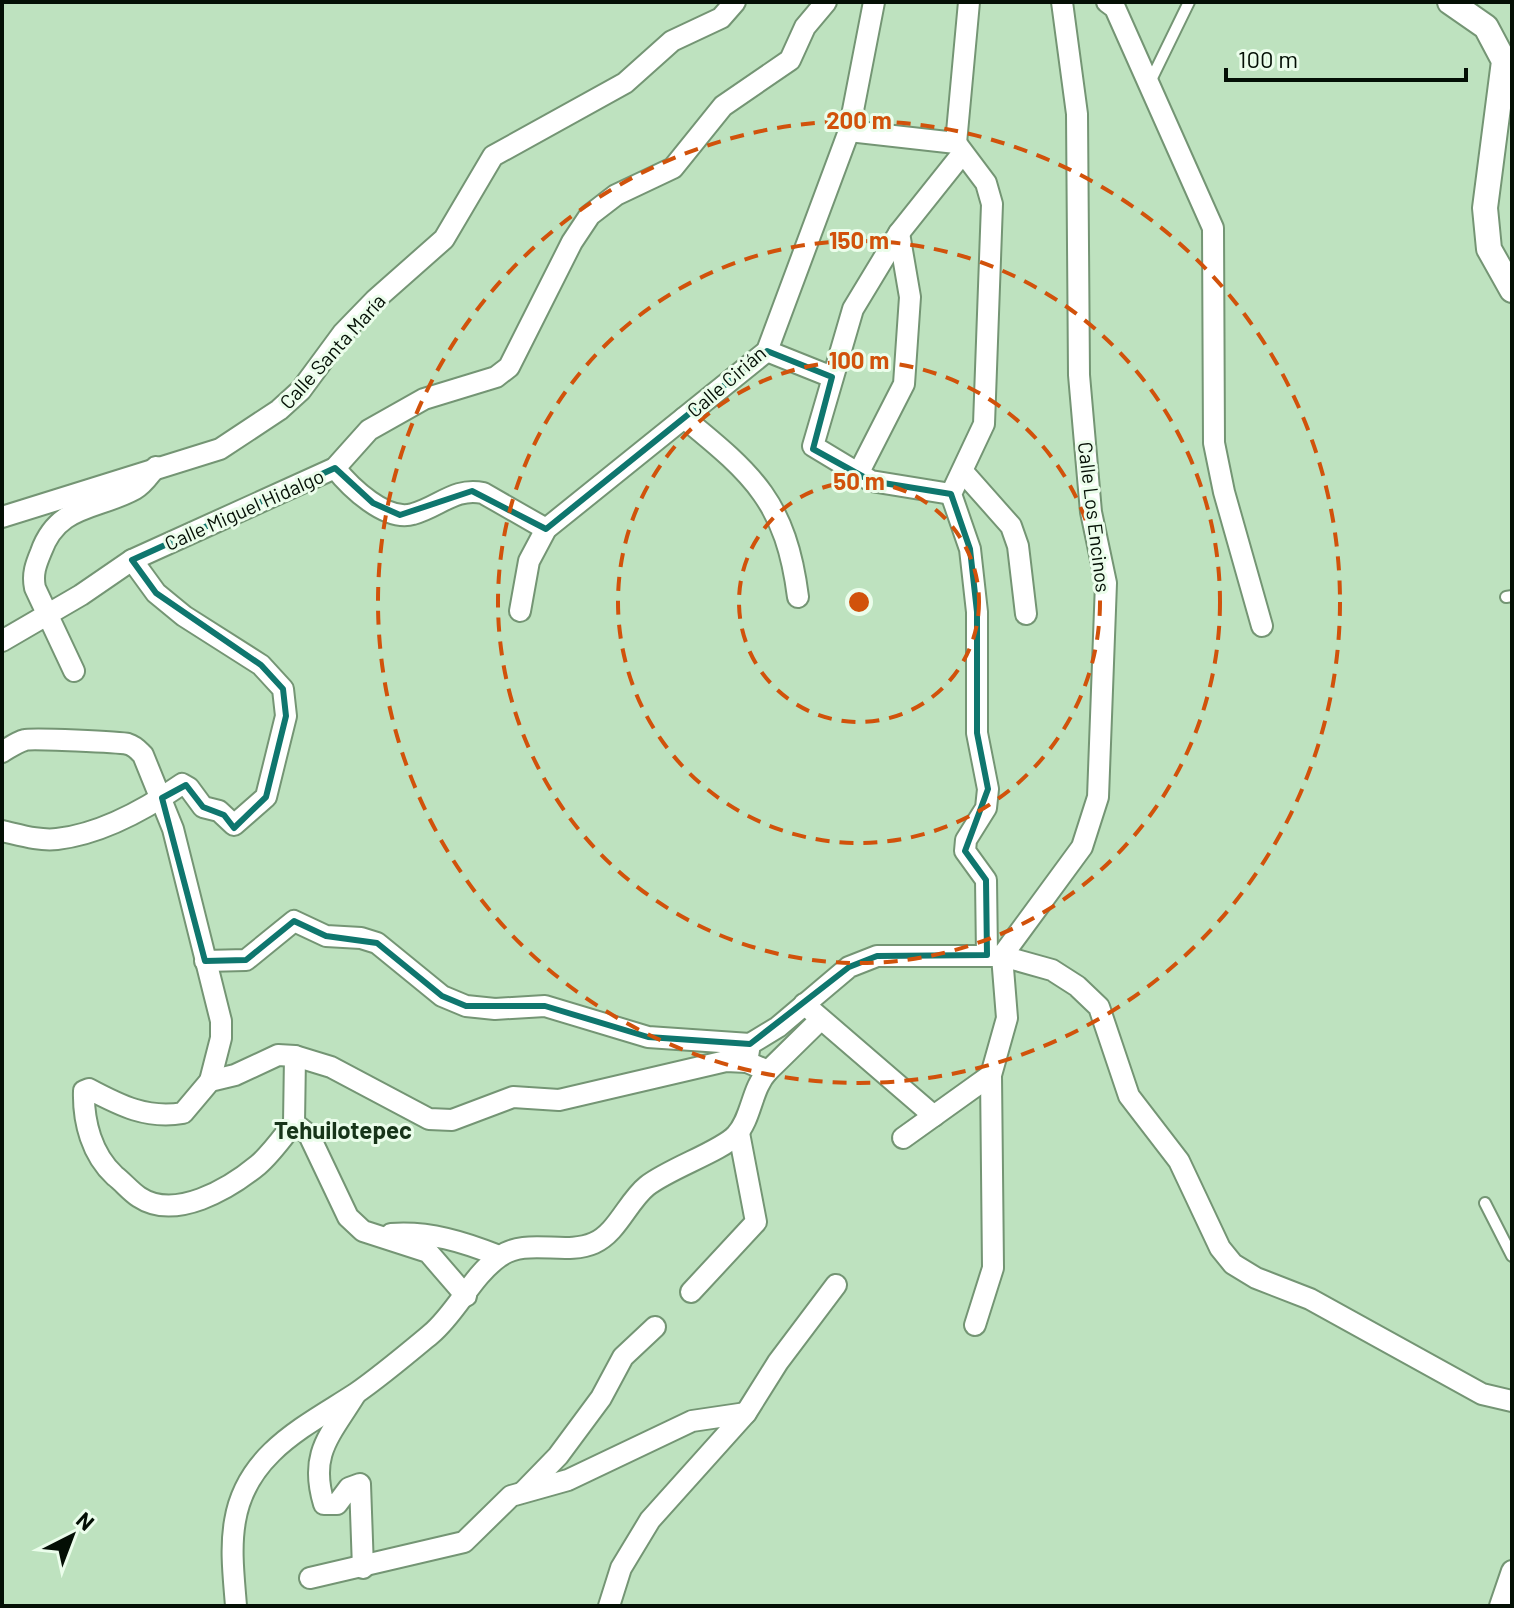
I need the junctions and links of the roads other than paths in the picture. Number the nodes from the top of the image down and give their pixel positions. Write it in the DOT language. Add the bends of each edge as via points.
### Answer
graph roads {
  1 [pos="735,2"];
  2 [pos="826,2"];
  3 [pos="874,2"];
  4 [pos="969,2"];
  5 [pos="1062,2"];
  6 [pos="1107,2"];
  7 [pos="1189,2"];
  8 [pos="1450,2"];
  9 [pos="1147,87"];
  10 [pos="849,131"];
  11 [pos="959,148"];
  12 [pos="899,233"];
  13 [pos="1512,290"];
  14 [pos="767,351"];
  15 [pos="832,377"];
  16 [pos="684,418"];
  17 [pos="156,467"];
  18 [pos="335,468"];
  19 [pos="964,473"];
  20 [pos="858,474"];
  21 [pos="951,494"];
  22 [pos="2,517"];
  23 [pos="546,529"];
  24 [pos="132,560"];
  25 [pos="798,597"];
  26 [pos="520,611"];
  27 [pos="1026,614"];
  28 [pos="47,615"];
  29 [pos="1262,626"];
  30 [pos="2,641"];
  31 [pos="74,671"];
  32 [pos="2,752"];
  33 [pos="162,798"];
  34 [pos="2,831"];
  35 [pos="994,956"];
  36 [pos="205,961"];
  37 [pos="804,1004"];
  38 [pos="820,1020"];
  39 [pos="748,1053"];
  40 [pos="295,1056"];
  41 [pos="768,1071"];
  42 [pos="991,1075"];
  43 [pos="210,1081"];
  44 [pos="934,1116"];
  45 [pos="294,1123"];
  46 [pos="739,1133"];
  47 [pos="903,1138"];
  48 [pos="1485,1203"];
  49 [pos="379,1235"];
  50 [pos="499,1256"];
  51 [pos="1512,1256"];
  52 [pos="836,1285"];
  53 [pos="691,1292"];
  54 [pos="466,1296"];
  55 [pos="975,1325"];
  56 [pos="655,1327"];
  57 [pos="356,1393"];
  58 [pos="1512,1401"];
  59 [pos="746,1413"];
  60 [pos="524,1491"];
  61 [pos="363,1568"];
  62 [pos="1512,1571"];
  63 [pos="310,1578"];
  64 [pos="236,1606"];
  65 [pos="609,1606"];
  66 [pos="1500,1606"];
  1 -- 17 [label="street, Calle Santa María" via="721,18 672,41 625,83 493,156 444,239 364,311 279,410 220,449"];
  2 -- 18 [label="street, Calle Miguel Hidalgo" via="805,27 790,60 723,106 673,168 616,195 590,215 509,367 496,377 424,399 369,430"];
  3 -- 10 [label="street, Calle Cirián"];
  4 -- 11 [label="street"];
  5 -- 35 [label="street, Calle Los Encinos" via="1077,114 1079,375 1091,512 1106,583 1098,797 1082,847"];
  6 -- 9 [label="street" via="1115,8"];
  7 -- 9 [label="lane"];
  8 -- 13 [label="street" via="1486,27 1504,61 1485,208 1489,249"];
  9 -- 29 [label="street" via="1213,228 1214,443"];
  10 -- 11 [label="street"];
  10 -- 14 [label="street, Calle Cirián"];
  11 -- 12 [label="street"];
  11 -- 19 [label="street" via="981,174 992,204 984,424"];
  12 -- 15 [label="street" via="853,309"];
  12 -- 20 [label="street" via="910,297 904,384"];
  14 -- 15 [label="street"];
  14 -- 16 [label="street, Calle Cirián"];
  15 -- 20 [label="street" via="813,446"];
  16 -- 23 [label="street, Calle Cirián"];
  16 -- 25 [label="street" via="761,487 785,531"];
  17 -- 22 [label="street"];
  17 -- 28 [label="street, Calle Santa María" via="136,489 68,514 51,529 33,576"];
  18 -- 23 [label="street" via="373,503 400,515 472,491"];
  18 -- 24 [label="street, Calle Miguel Hidalgo"];
  19 -- 21 [label="street"];
  19 -- 27 [label="street" via="1011,526"];
  20 -- 21 [label="street" via="886,485"];
  21 -- 35 [label="street" via="970,549 977,612 977,733 988,789 986,808 965,851 986,880"];
  23 -- 26 [label="street, Calle Cirián" via="529,561"];
  24 -- 28 [label="street, Calle Miguel Hidalgo"];
  24 -- 33 [label="street" via="156,593 261,665 283,689 286,716 261,805 234,825 219,811 203,807 186,785"];
  28 -- 30 [label="street, Calle Miguel Hidalgo"];
  28 -- 31 [label="street, Calle Santa María"];
  32 -- 33 [label="street" via="24,740 45,738 123,742 143,755"];
  33 -- 34 [label="street" via="112,823 56,839"];
  33 -- 36 [label="street"];
  35 -- 37 [label="street" via="877,956 849,967"];
  35 -- 42 [label="street" via="1007,1018"];
  35 -- 58 [label="street" via="1052,970 1099,1007 1129,1096 1179,1161 1220,1248 1233,1264 1310,1299 1482,1394"];
  36 -- 39 [label="street" via="246,960 294,921 326,936 377,943 442,996 466,1006 545,1006 648,1037"];
  36 -- 43 [label="street" via="221,1021"];
  37 -- 38 [label="street"];
  37 -- 39 [label="street"];
  38 -- 41 [label="street"];
  38 -- 44 [label="street"];
  39 -- 40 [label="street" via="559,1100 513,1097 452,1120 429,1119 331,1067"];
  39 -- 41 [label="street"];
  40 -- 43 [label="street" via="278,1055"];
  40 -- 45 [label="street"];
  41 -- 46 [label="street"];
  42 -- 44 [label="street"];
  42 -- 55 [label="street" via="993,1268"];
  43 -- 45 [label="street" via="183,1113 164,1116 123,1107 86,1089 90,1139 106,1167 140,1198 168,1206 201,1199 260,1163"];
  44 -- 47 [label="street"];
  45 -- 49 [label="street" via="309,1135 348,1217 363,1231"];
  46 -- 50 [label="street" via="646,1186 593,1243 523,1248"];
  46 -- 53 [label="street" via="756,1222"];
  48 -- 51 [label="lane"];
  49 -- 50 [label="street" via="428,1235"];
  49 -- 54 [label="street" via="428,1252"];
  50 -- 54 [label="street"];
  52 -- 59 [label="street"];
  54 -- 57 [label="street" via="434,1332"];
  56 -- 60 [label="street" via="623,1357 601,1398"];
  57 -- 61 [label="street" via="325,1444 317,1478 324,1504 331,1505 360,1484"];
  57 -- 64 [label="street" via="271,1450 251,1480 235,1520"];
  59 -- 60 [label="street" via="692,1421 600,1467"];
  59 -- 65 [label="street" via="650,1520 621,1568"];
  60 -- 61 [label="street" via="500,1504 464,1542"];
  61 -- 63 [label="street"];
  62 -- 66 [label="street"];
}
